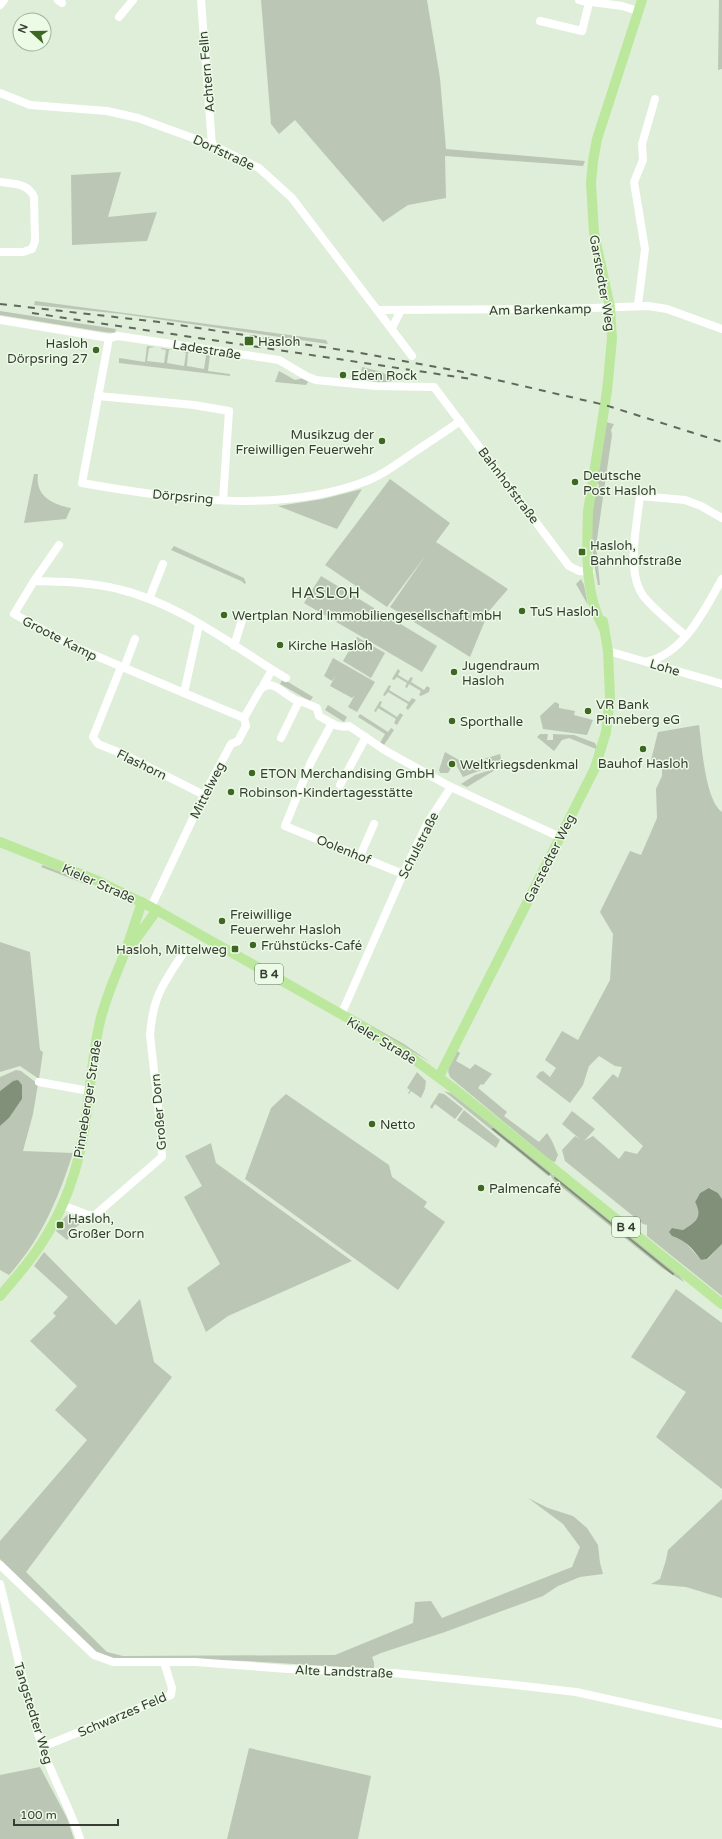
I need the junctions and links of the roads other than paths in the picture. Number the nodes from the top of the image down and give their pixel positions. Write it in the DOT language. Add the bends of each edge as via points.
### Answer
graph roads {
  1 [pos="4,0"];
  2 [pos="132,0"];
  3 [pos="201,0"];
  4 [pos="579,0"];
  5 [pos="642,0"];
  6 [pos="589,4"];
  7 [pos="0,5"];
  8 [pos="638,11"];
  9 [pos="119,17"];
  10 [pos="540,21"];
  11 [pos="0,93"];
  12 [pos="656,99"];
  13 [pos="212,145"];
  14 [pos="0,182"];
  15 [pos="0,252"];
  16 [pos="638,305"];
  17 [pos="610,307"];
  18 [pos="378,310"];
  19 [pos="401,310"];
  20 [pos="0,320"];
  21 [pos="392,328"];
  22 [pos="722,329"];
  23 [pos="109,338"];
  24 [pos="412,356"];
  25 [pos="434,387"];
  26 [pos="98,396"];
  27 [pos="460,421"];
  28 [pos="223,500"];
  29 [pos="722,518"];
  30 [pos="59,545"];
  31 [pos="163,564"];
  32 [pos="590,572"];
  33 [pos="722,579"];
  34 [pos="34,580"];
  35 [pos="149,599"];
  36 [pos="242,620"];
  37 [pos="199,625"];
  38 [pos="686,636"];
  39 [pos="135,639"];
  40 [pos="234,646"];
  41 [pos="608,651"];
  42 [pos="648,662"];
  43 [pos="122,667"];
  44 [pos="272,670"];
  45 [pos="722,684"];
  46 [pos="270,686"];
  47 [pos="184,693"];
  48 [pos="299,701"];
  49 [pos="244,718"];
  50 [pos="332,723"];
  51 [pos="366,737"];
  52 [pos="281,738"];
  53 [pos="340,785"];
  54 [pos="451,787"];
  55 [pos="204,795"];
  56 [pos="374,824"];
  57 [pos="560,837"];
  58 [pos="0,842"];
  59 [pos="360,856"];
  60 [pos="403,874"];
  61 [pos="150,906"];
  62 [pos="184,952"];
  63 [pos="124,956"];
  64 [pos="341,1015"];
  65 [pos="439,1077"];
  66 [pos="40,1082"];
  67 [pos="89,1091"];
  68 [pos="62,1205"];
  69 [pos="0,1296"];
  70 [pos="722,1304"];
  71 [pos="0,1565"];
  72 [pos="0,1584"];
  73 [pos="164,1662"];
  74 [pos="722,1724"];
  75 [pos="42,1747"];
  76 [pos="80,1839"];
  1 -- 7 [label="street"];
  2 -- 9 [label="street"];
  3 -- 13 [label="street, Achtern Felln"];
  4 -- 6 [label="street"];
  5 -- 8 [label="main road, Garstedter Weg"];
  6 -- 8 [label="street" via="592,2 622,6"];
  6 -- 10 [label="street" via="582,32"];
  8 -- 17 [label="main road, Garstedter Weg" via="597,139 593,161 591,183 594,233"];
  11 -- 13 [label="street, Dorfstraße" via="30,105 106,111 138,118"];
  12 -- 16 [label="street" via="642,144 642,160 634,182 645,250"];
  13 -- 18 [label="street, Dorfstraße" via="260,168 292,198"];
  14 -- 15 [label="street" via="31,190 34,197 35,242 28,251"];
  16 -- 17 [label="street, Am Barkenkamp"];
  16 -- 22 [label="street, Am Barkenkamp" via="667,309"];
  17 -- 19 [label="street, Am Barkenkamp"];
  17 -- 32 [label="main road, Garstedter Weg" via="610,370 588,511"];
  18 -- 19 [label="street, Am Barkenkamp"];
  18 -- 21 [label="street, Dorfstraße"];
  19 -- 21 [label="street"];
  20 -- 23 [label="street, Ladestraße"];
  21 -- 24 [label="street, Dorfstraße"];
  23 -- 25 [label="street, Ladestraße" via="118,336 279,360 316,380 376,386"];
  23 -- 26 [label="street, Dörpsring"];
  25 -- 27 [label="street, Bahnhofstraße"];
  26 -- 28 [label="street, Dörpsring" via="229,411"];
  26 -- 28 [label="street, Dörpsring" via="82,483 145,493"];
  27 -- 28 [label="street" via="380,475 346,488 278,501"];
  27 -- 32 [label="street, Bahnhofstraße" via="569,566 579,571"];
  29 -- 38 [label="street" via="685,500 640,496 633,562 636,580 644,597"];
  30 -- 34 [label="street, Groote Kamp"];
  31 -- 35 [label="street"];
  32 -- 41 [label="main road, Garstedter Weg" via="595,578"];
  33 -- 38 [label="street" via="703,613"];
  34 -- 35 [label="street" via="86,583 119,589"];
  34 -- 43 [label="street, Groote Kamp" via="14,614 75,647"];
  35 -- 37 [label="street"];
  36 -- 40 [label="street"];
  37 -- 40 [label="street"];
  37 -- 47 [label="street"];
  38 -- 42 [label="street" via="667,654"];
  39 -- 43 [label="street"];
  40 -- 44 [label="street"];
  41 -- 42 [label="street, Lohe"];
  41 -- 57 [label="main road, Garstedter Weg" via="610,697 606,732 594,768"];
  42 -- 45 [label="street, Lohe"];
  43 -- 47 [label="street, Groote Kamp"];
  43 -- 55 [label="street, Flashorn" via="93,737 98,744"];
  44 -- 46 [label="street"];
  44 -- 46 [label="street" via="284,677"];
  46 -- 48 [label="street"];
  46 -- 49 [label="street, Mittelweg"];
  47 -- 49 [label="street, Groote Kamp"];
  48 -- 50 [label="street" via="317,708 319,716"];
  48 -- 52 [label="street"];
  49 -- 55 [label="street, Mittelweg" via="246,726 238,741 231,744"];
  50 -- 51 [label="street" via="340,728 348,726"];
  50 -- 59 [label="street, Oolenhof" via="310,762 285,826"];
  51 -- 53 [label="street"];
  51 -- 54 [label="street"];
  54 -- 57 [label="street"];
  54 -- 60 [label="street, Schulstraße" via="428,822"];
  55 -- 61 [label="street, Mittelweg"];
  56 -- 59 [label="street"];
  57 -- 65 [label="main road, Garstedter Weg"];
  58 -- 61 [label="main road, Kieler Straße / B 4" via="94,879"];
  59 -- 60 [label="street, Oolenhof"];
  60 -- 64 [label="street, Schulstraße"];
  61 -- 63 [label="main road, Pinneberger Straße"];
  61 -- 63 [label="main road, Pinneberger Straße"];
  61 -- 64 [label="main road, Kieler Straße / B 4"];
  62 -- 68 [label="street, Großer Dorn" via="159,990 151,1021 150,1035 162,1157 95,1215 88,1215"];
  63 -- 67 [label="main road, Pinneberger Straße" via="99,1025"];
  64 -- 65 [label="main road, Kieler Straße / B 4" via="404,1052"];
  65 -- 70 [label="main road, Kieler Straße / B 4"];
  66 -- 67 [label="street"];
  67 -- 68 [label="main road, Pinneberger Straße" via="82,1145"];
  68 -- 69 [label="main road, Pinneberger Straße" via="44,1241"];
  71 -- 73 [label="street, Alte Landstraße" via="94,1655 114,1662"];
  72 -- 75 [label="street, Tangstedter Weg" via="26,1693"];
  73 -- 74 [label="street, Alte Landstraße" via="394,1673 515,1684 576,1692"];
  73 -- 75 [label="street, Schwarzes Feld" via="172,1688 171,1695"];
  75 -- 76 [label="street, Tangstedter Weg"];
}
